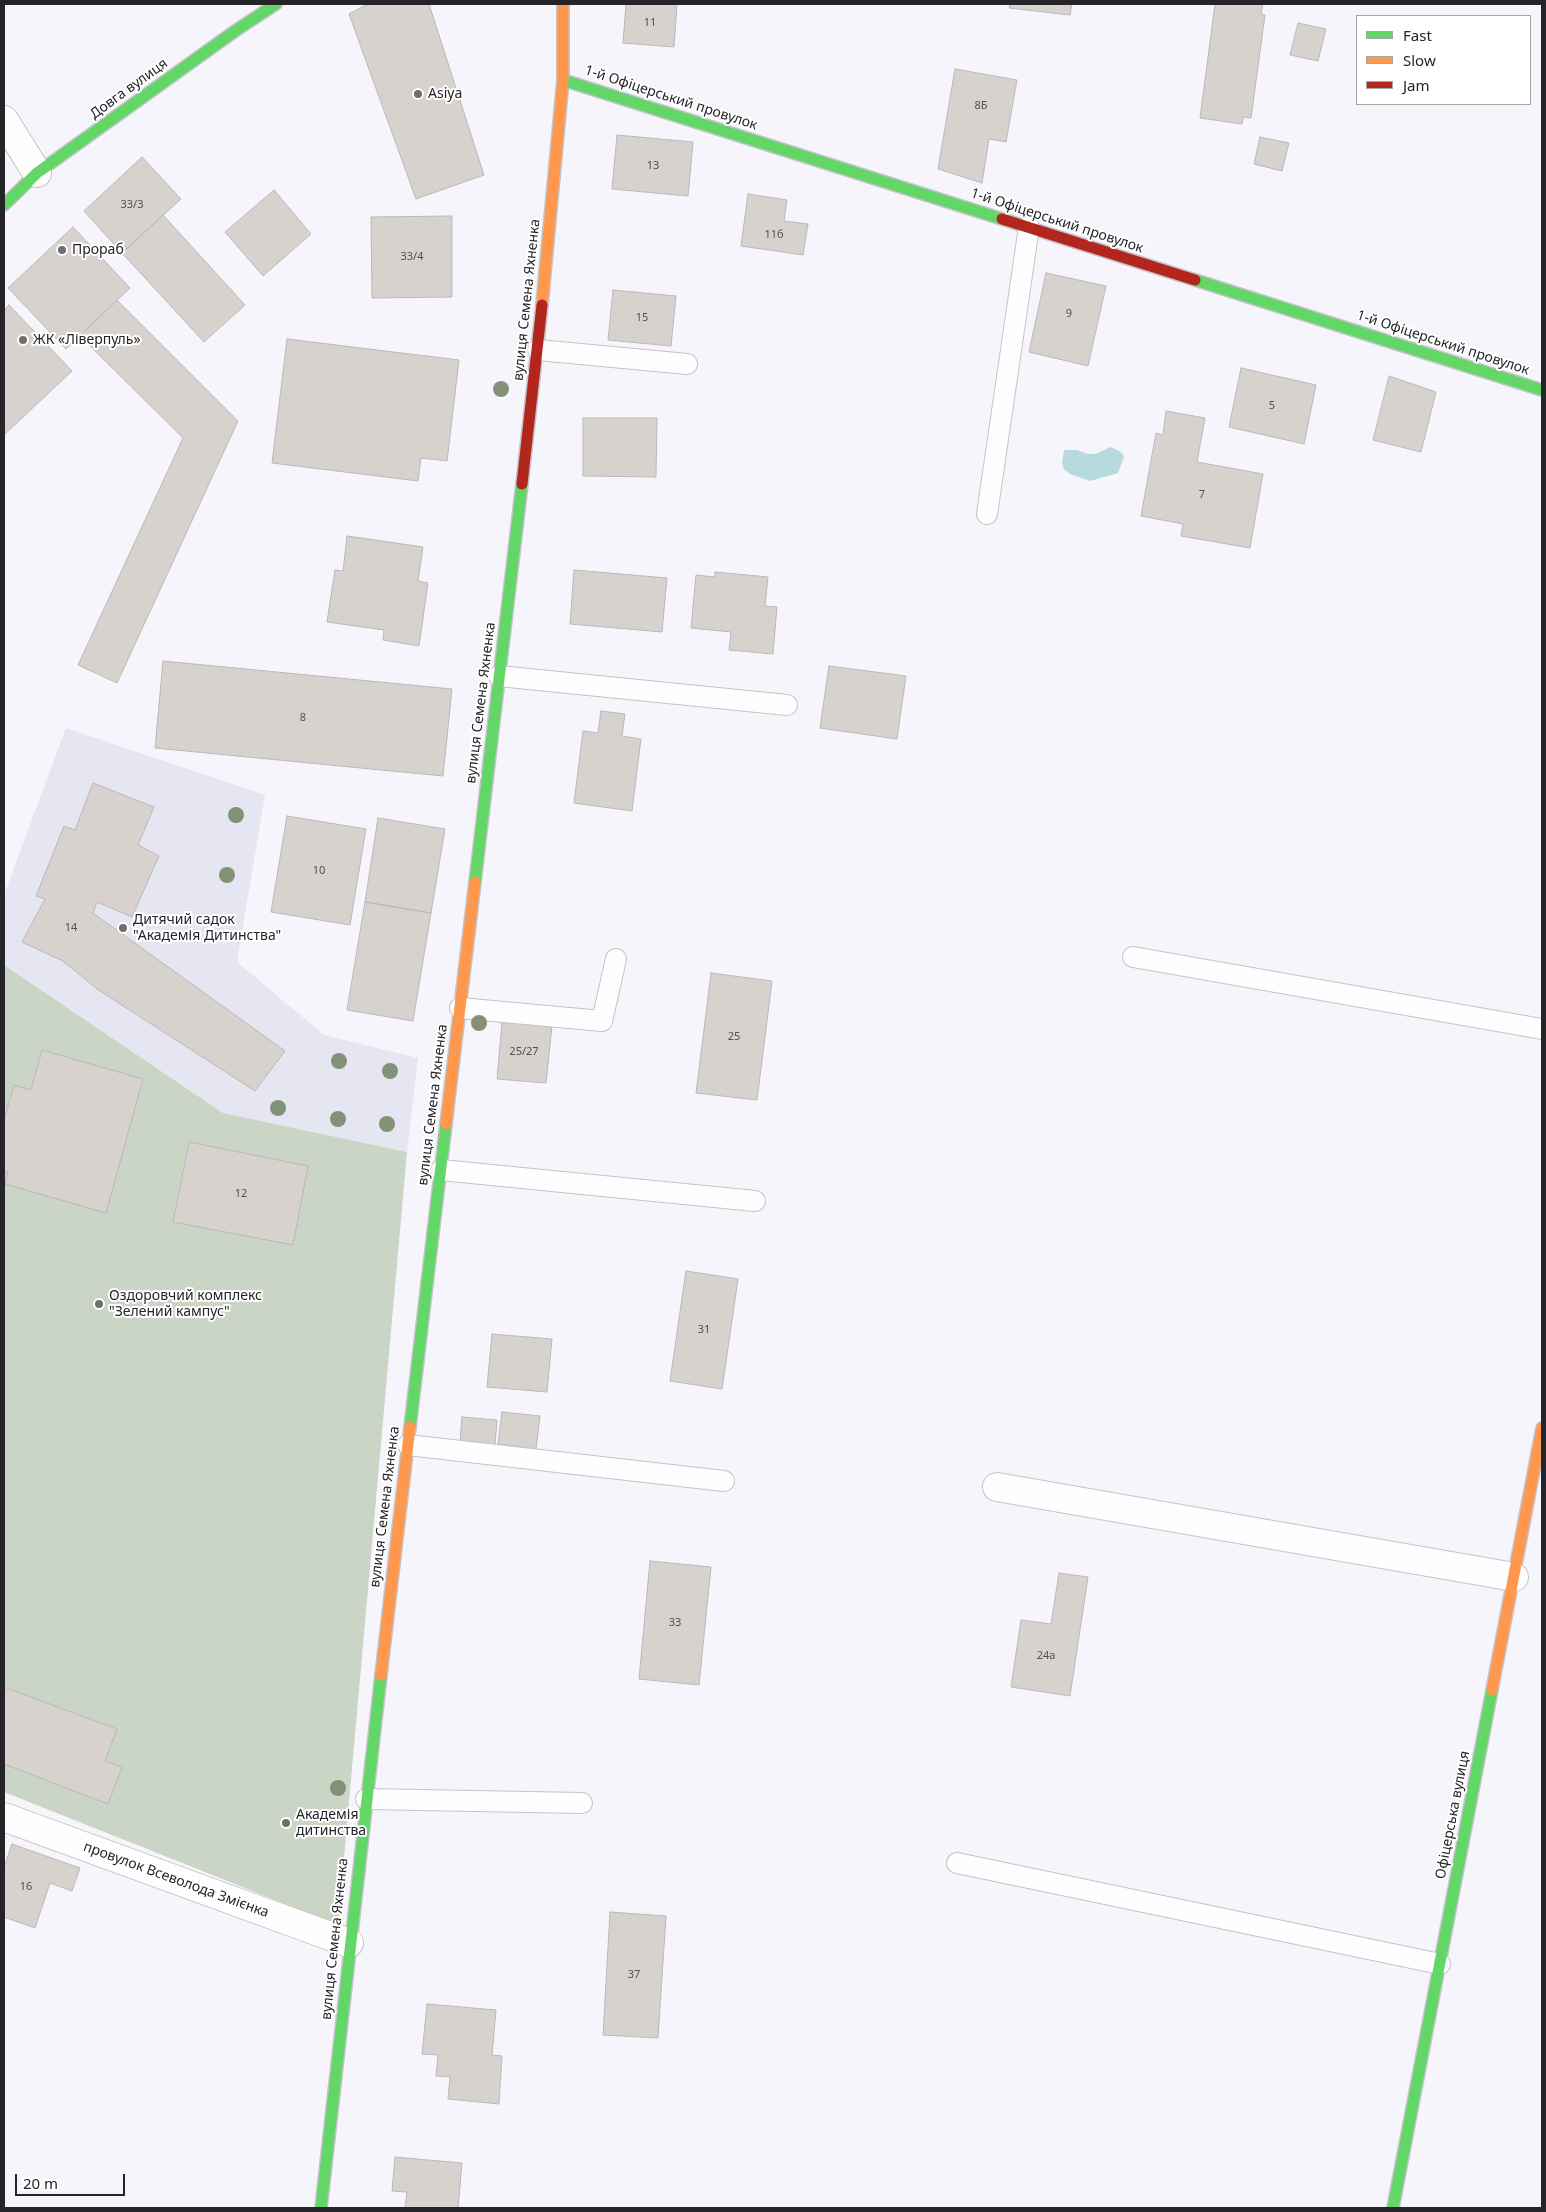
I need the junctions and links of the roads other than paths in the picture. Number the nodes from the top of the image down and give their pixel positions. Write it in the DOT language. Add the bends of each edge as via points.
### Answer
graph roads {
  1 [pos="276,4"];
  2 [pos="563,4"];
  3 [pos="563,80"];
  4 [pos="4,120"];
  5 [pos="37,173"];
  6 [pos="4,205"];
  7 [pos="1029,228"];
  8 [pos="538,350"];
  9 [pos="687,364"];
  10 [pos="1542,390"];
  11 [pos="987,514"];
  12 [pos="500,676"];
  13 [pos="787,704"];
  14 [pos="1133,957"];
  15 [pos="616,958"];
  16 [pos="460,1008"];
  17 [pos="1542,1029"];
  18 [pos="441,1170"];
  19 [pos="755,1202"];
  20 [pos="1542,1428"];
  21 [pos="408,1445"];
  22 [pos="724,1481"];
  23 [pos="998,1487"];
  24 [pos="1514,1577"];
  25 [pos="366,1799"];
  26 [pos="582,1803"];
  27 [pos="4,1817"];
  28 [pos="957,1863"];
  29 [pos="349,1943"];
  30 [pos="1440,1964"];
  31 [pos="321,2208"];
  32 [pos="1393,2208"];
  1 -- 5 [label="street, Довга вулиця"];
  2 -- 3 [label="street, вулиця Семена Яхненка"];
  3 -- 7 [label="street, 1-й Офіцерський провулок"];
  3 -- 8 [label="street, вулиця Семена Яхненка"];
  4 -- 5 [label="street"];
  5 -- 6 [label="street, Довга вулиця"];
  7 -- 10 [label="street, 1-й Офіцерський провулок"];
  7 -- 11 [label="lane"];
  8 -- 9 [label="lane"];
  8 -- 12 [label="street, вулиця Семена Яхненка"];
  12 -- 13 [label="lane"];
  12 -- 16 [label="street, вулиця Семена Яхненка"];
  14 -- 17 [label="lane"];
  15 -- 16 [label="lane" via="602,1021"];
  16 -- 18 [label="street, вулиця Семена Яхненка"];
  18 -- 19 [label="lane"];
  18 -- 21 [label="street, вулиця Семена Яхненка"];
  20 -- 24 [label="street, Офіцерська вулиця"];
  21 -- 22 [label="lane"];
  21 -- 25 [label="street, вулиця Семена Яхненка"];
  23 -- 24 [label="street"];
  24 -- 30 [label="street, Офіцерська вулиця"];
  25 -- 26 [label="lane"];
  25 -- 29 [label="street, вулиця Семена Яхненка"];
  27 -- 29 [label="street, провулок Всеволода Змієнка"];
  28 -- 30 [label="lane"];
  29 -- 31 [label="street, вулиця Семена Яхненка"];
  30 -- 32 [label="street, Офіцерська вулиця"];
}
